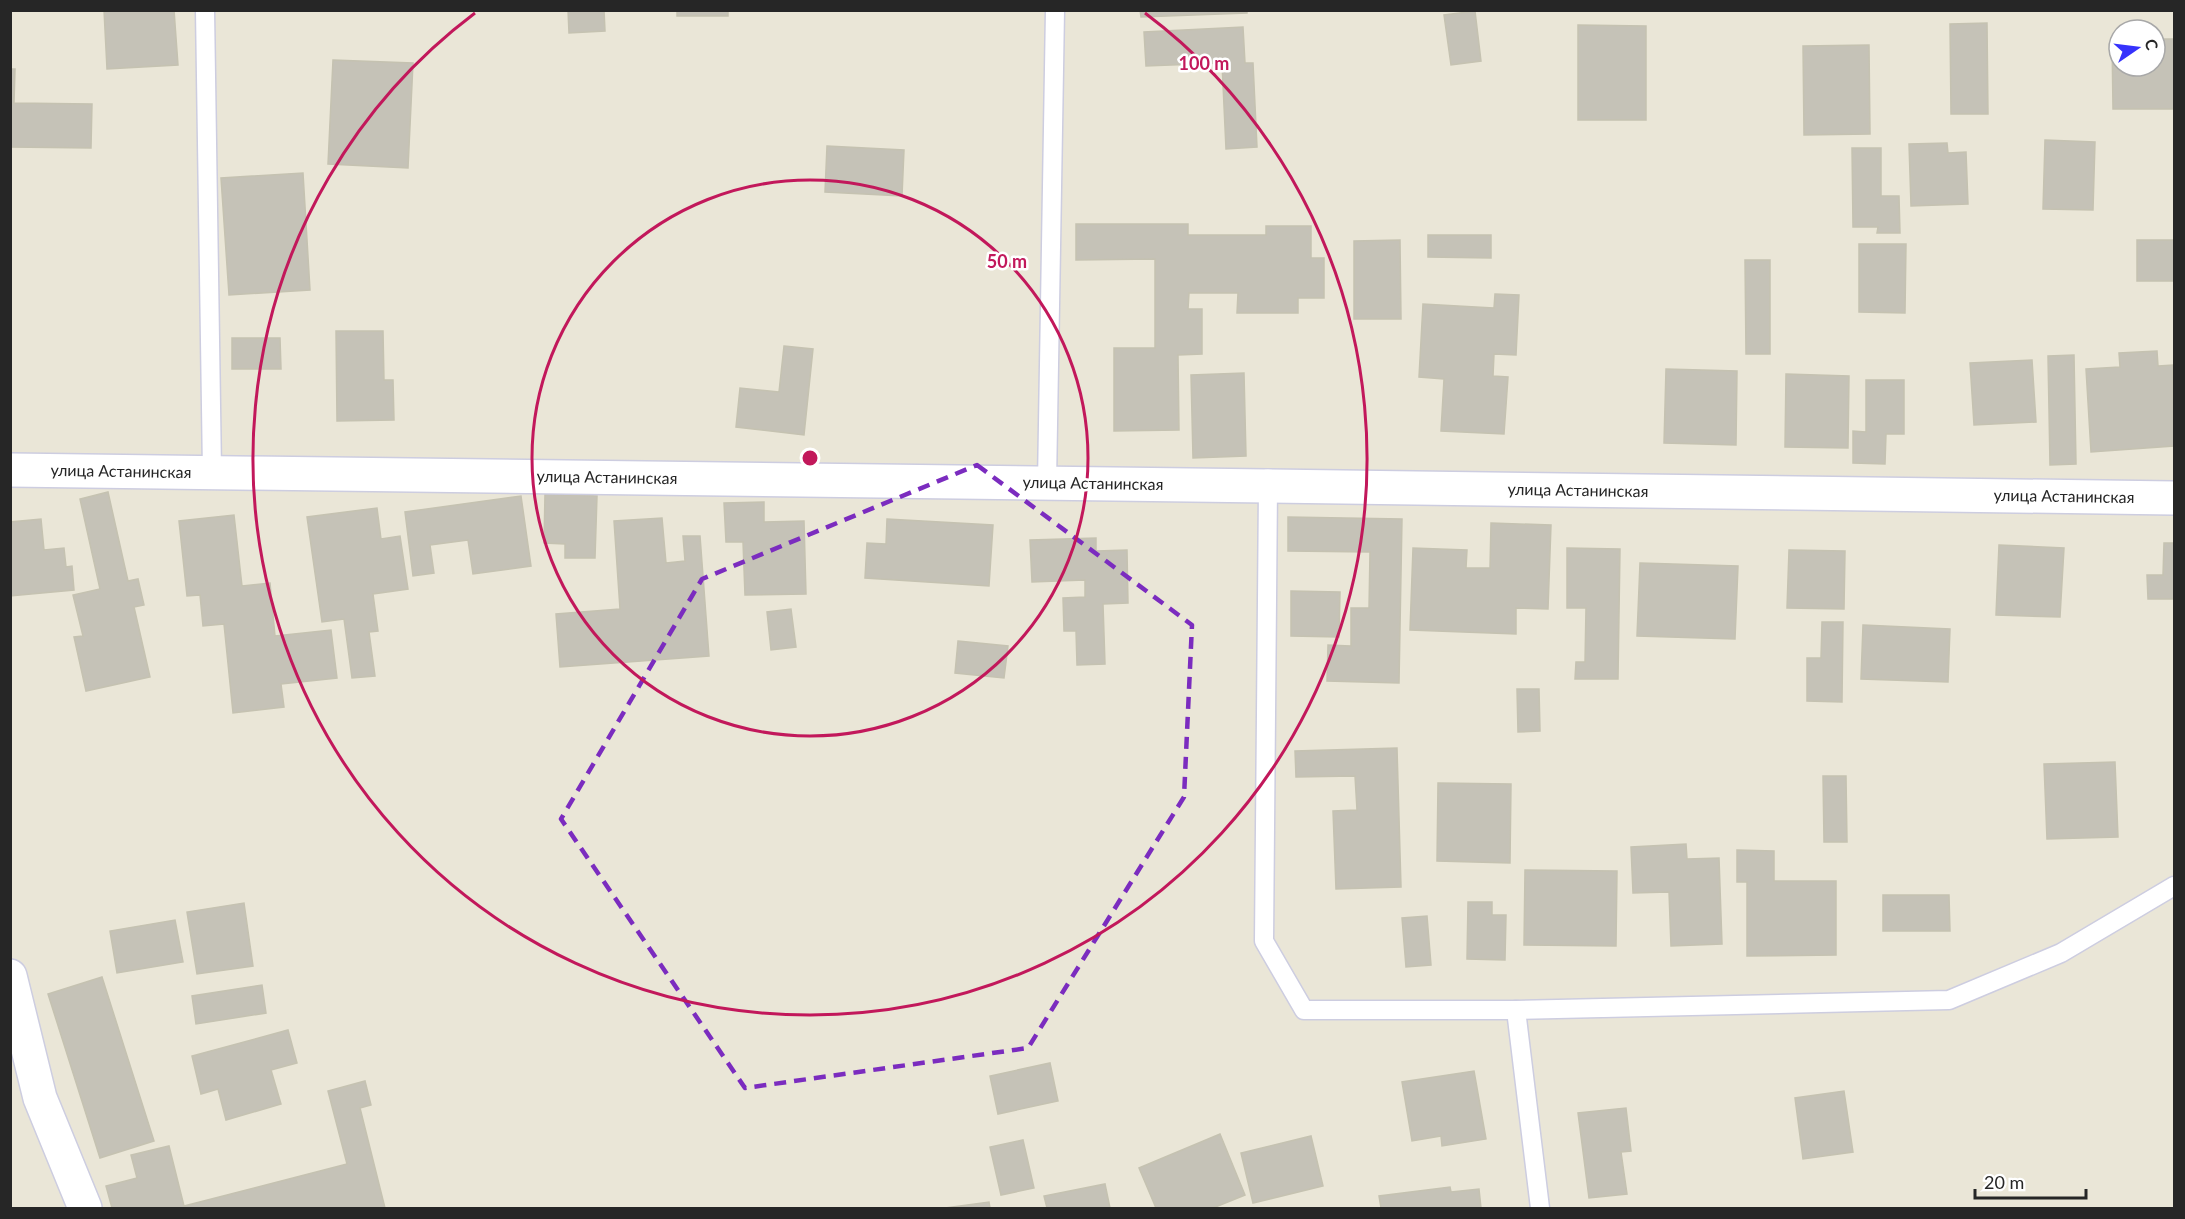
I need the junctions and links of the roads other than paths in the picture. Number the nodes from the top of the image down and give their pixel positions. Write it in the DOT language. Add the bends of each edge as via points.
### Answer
graph roads {
  1 [pos="205,10"];
  2 [pos="1055,10"];
  3 [pos="10,470"];
  4 [pos="212,472"];
  5 [pos="1047,483"];
  6 [pos="1268,486"];
  7 [pos="2175,498"];
  8 [pos="2175,886"];
  9 [pos="13,995"];
  10 [pos="1516,1010"];
  11 [pos="85,1209"];
  12 [pos="1540,1209"];
  1 -- 4 [label="lane"];
  2 -- 5 [label="lane"];
  3 -- 4 [label="street, улица Астанинская"];
  4 -- 5 [label="street, улица Астанинская"];
  5 -- 6 [label="street, улица Астанинская"];
  6 -- 7 [label="street, улица Астанинская"];
  6 -- 10 [label="lane" via="1264,941 1304,1010"];
  8 -- 10 [label="lane" via="2061,953 1949,1000"];
  9 -- 11 [label="street" via="40,1098"];
  10 -- 12 [label="lane"];
}
